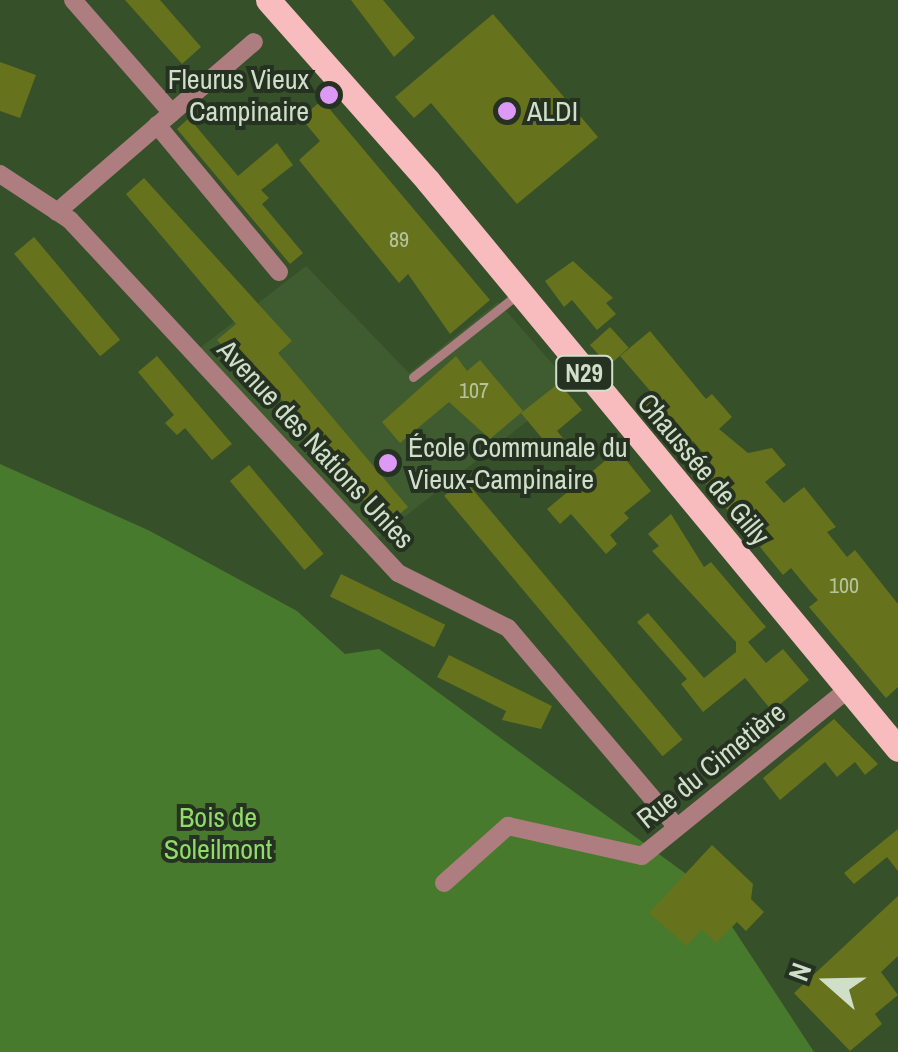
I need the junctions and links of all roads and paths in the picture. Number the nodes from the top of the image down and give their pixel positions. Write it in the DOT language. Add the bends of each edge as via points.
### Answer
graph roads {
  1 [pos="74,0"];
  2 [pos="268,0"];
  3 [pos="254,42"];
  4 [pos="164,119"];
  5 [pos="0,174"];
  6 [pos="57,212"];
  7 [pos="279,272"];
  8 [pos="518,294"];
  9 [pos="413,377"];
  10 [pos="848,689"];
  11 [pos="898,749"];
  12 [pos="677,827"];
  13 [pos="444,883"];
  1 -- 4 [label="street"];
  2 -- 8 [label="main road, Chaussée de Gilly / N29"];
  3 -- 4 [label="street"];
  4 -- 6 [label="street"];
  4 -- 7 [label="street"];
  5 -- 6 [label="street, Avenue des Nations Unies"];
  6 -- 12 [label="street, Avenue des Nations Unies" via="398,572 508,628"];
  8 -- 9 [label="lane"];
  8 -- 10 [label="main road, Chaussée de Gilly / N29"];
  10 -- 11 [label="main road, Chaussée de Gilly / N29"];
  10 -- 12 [label="street, Rue du Cimetière"];
  12 -- 13 [label="street, Rue du Cimetière" via="642,856 508,826"];
}
